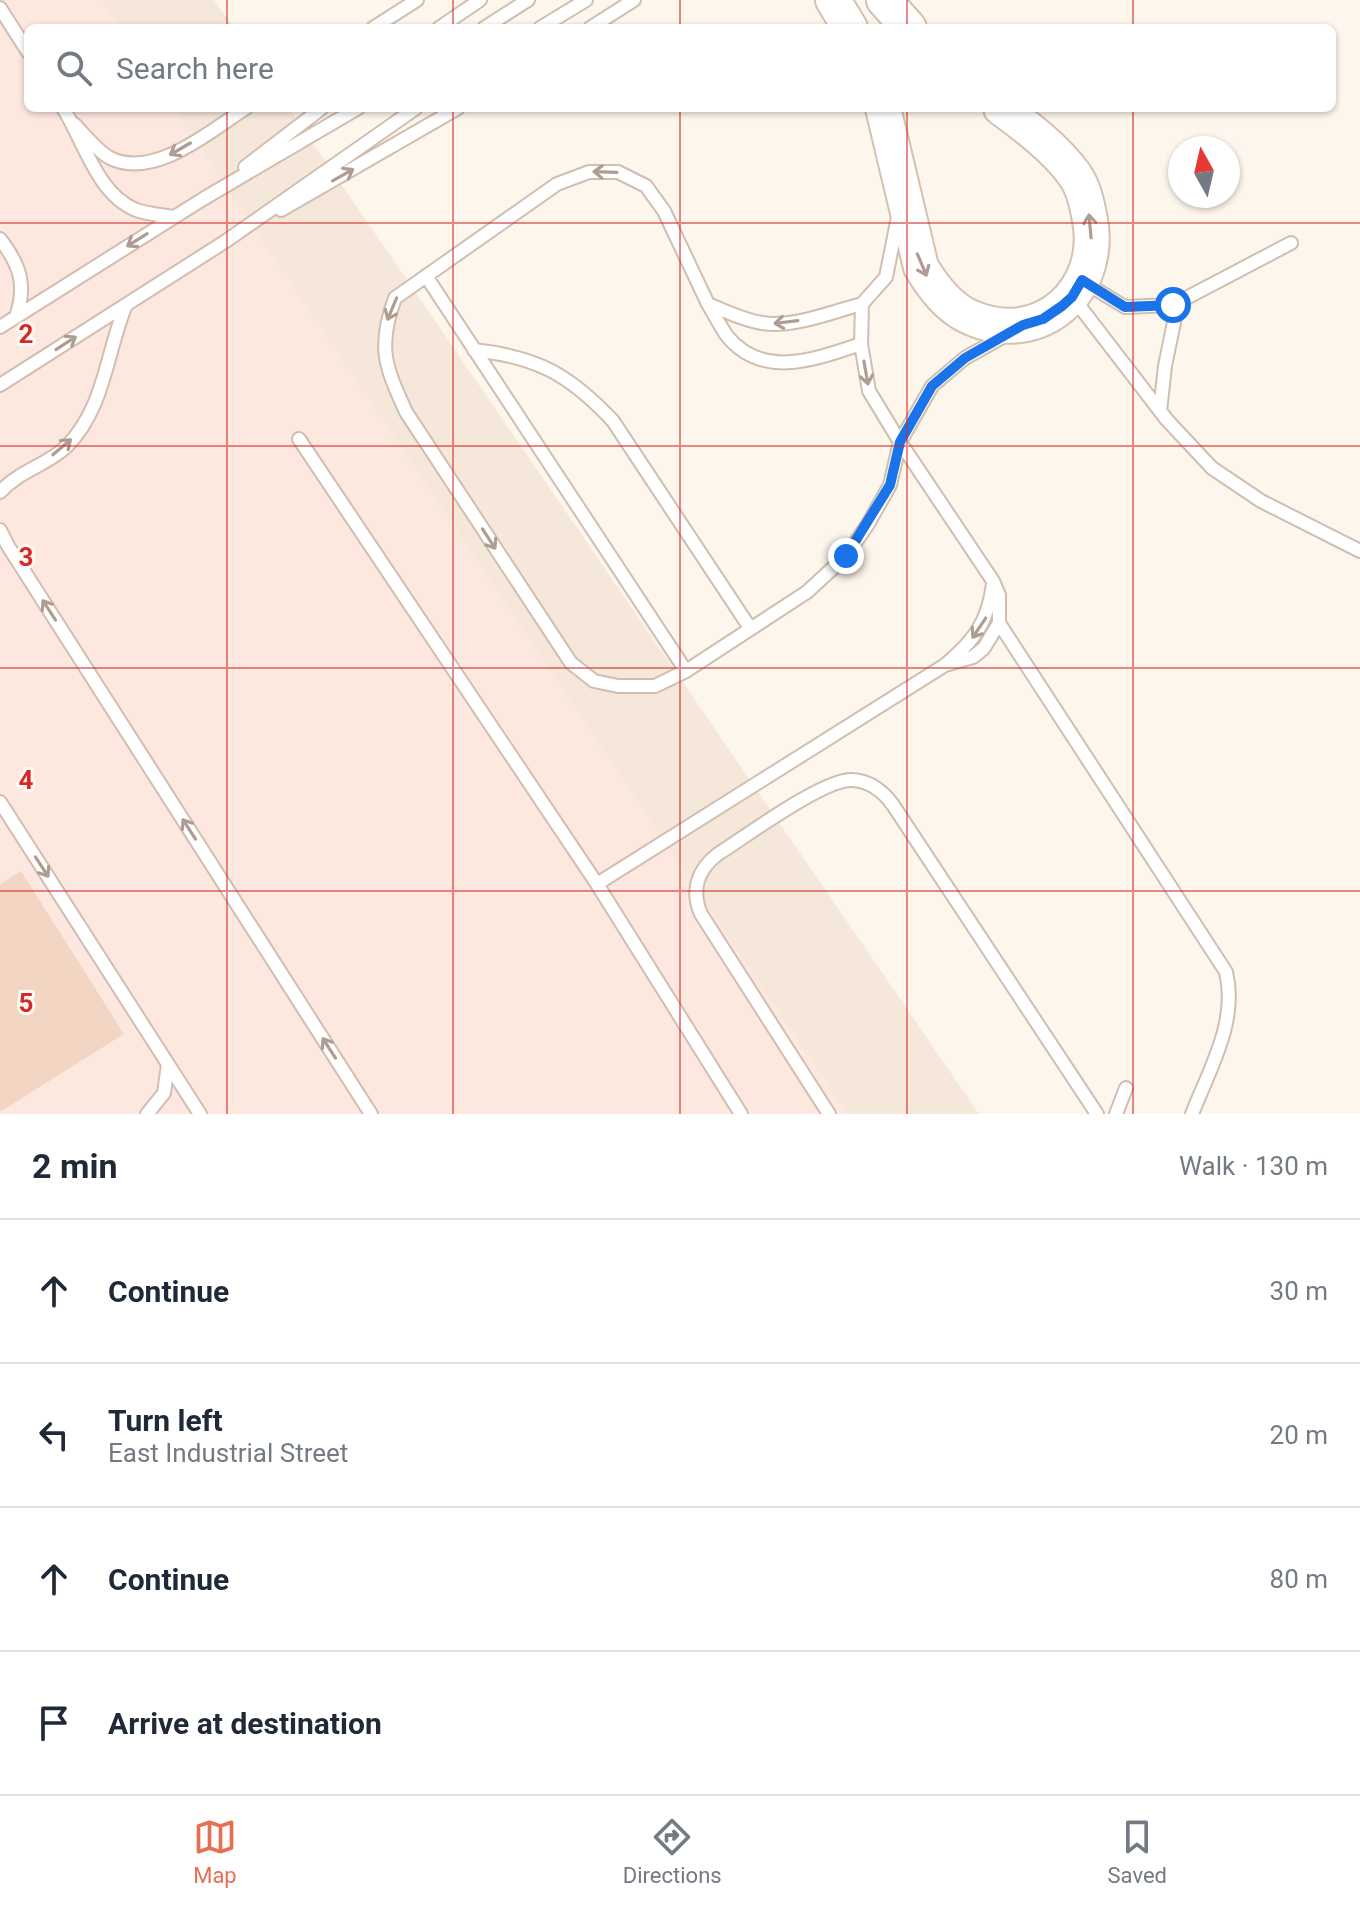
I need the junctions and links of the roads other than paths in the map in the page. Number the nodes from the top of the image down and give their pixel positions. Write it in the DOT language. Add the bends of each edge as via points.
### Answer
graph roads {
  1 [pos="417,0"];
  2 [pos="480,0"];
  3 [pos="528,0"];
  4 [pos="586,0"];
  5 [pos="634,0"];
  6 [pos="833,0"];
  7 [pos="884,0"];
  8 [pos="0,8"];
  9 [pos="379,24"];
  10 [pos="445,24"];
  11 [pos="490,24"];
  12 [pos="547,24"];
  13 [pos="596,24"];
  14 [pos="848,24"];
  15 [pos="905,24"];
  16 [pos="24,46"];
  17 [pos="66,112"];
  18 [pos="240,112"];
  19 [pos="317,112"];
  20 [pos="351,112"];
  21 [pos="410,112"];
  22 [pos="451,112"];
  23 [pos="884,112"];
  24 [pos="1006,112"];
  25 [pos="74,124"];
  26 [pos="902,194"];
  27 [pos="203,199"];
  28 [pos="174,217"];
  29 [pos="0,239"];
  30 [pos="226,241"];
  31 [pos="1291,243"];
  32 [pos="426,276"];
  33 [pos="1077,289"];
  34 [pos="1178,303"];
  35 [pos="126,304"];
  36 [pos="708,304"];
  37 [pos="862,304"];
  38 [pos="16,317"];
  39 [pos="1023,325"];
  40 [pos="0,327"];
  41 [pos="861,344"];
  42 [pos="474,350"];
  43 [pos="0,385"];
  44 [pos="1160,411"];
  45 [pos="299,439"];
  46 [pos="900,442"];
  47 [pos="0,492"];
  48 [pos="0,530"];
  49 [pos="1360,551"];
  50 [pos="993,581"];
  51 [pos="999,623"];
  52 [pos="750,628"];
  53 [pos="945,665"];
  54 [pos="686,671"];
  55 [pos="0,802"];
  56 [pos="597,884"];
  57 [pos="168,1064"];
  58 [pos="1126,1088"];
  59 [pos="147,1114"];
  60 [pos="200,1114"];
  61 [pos="371,1114"];
  62 [pos="741,1114"];
  63 [pos="829,1114"];
  64 [pos="1097,1114"];
  65 [pos="1116,1114"];
  66 [pos="1192,1114"];
  1 -- 9 [label="lane"];
  2 -- 10 [label="lane"];
  3 -- 11 [label="lane"];
  4 -- 12 [label="lane"];
  5 -- 13 [label="lane"];
  6 -- 14 [label="main road"];
  7 -- 15 [label="main road"];
  8 -- 16 [label="lane"];
  17 -- 25 [label="lane"];
  18 -- 25 [label="lane, one-way" via="175,153 129,165 108,157"];
  19 -- 27 [label="lane"];
  20 -- 27 [label="lane"];
  21 -- 30 [label="lane"];
  30 -- 22 [label="lane, one-way"];
  23 -- 26 [label="main road"];
  33 -- 24 [label="main road, one-way" via="1090,265 1086,198 1074,175 1037,135"];
  25 -- 28 [label="lane" via="114,195 136,210"];
  26 -- 37 [label="lane" via="886,277"];
  26 -- 39 [label="main road, one-way" via="921,267 934,288 971,318"];
  27 -- 28 [label="lane"];
  28 -- 38 [label="lane, one-way"];
  29 -- 38 [label="lane" via="21,277 23,296"];
  30 -- 35 [label="lane"];
  31 -- 34 [label="lane"];
  36 -- 32 [label="lane, one-way" via="664,211 646,186 618,172 589,172 557,184"];
  32 -- 42 [label="lane"];
  32 -- 54 [label="lane, one-way" via="395,298 386,323 383,350 395,387 546,628 571,663 594,681 655,686"];
  33 -- 34 [label="lane" via="1125,307"];
  33 -- 39 [label="main road" via="1043,319"];
  33 -- 44 [label="lane"];
  34 -- 44 [label="lane"];
  43 -- 35 [label="lane, one-way"];
  47 -- 35 [label="lane, one-way" via="12,479 65,448 83,426 102,389"];
  37 -- 36 [label="lane, one-way" via="765,324"];
  36 -- 41 [label="lane" via="727,336 763,361 811,361"];
  37 -- 41 [label="lane"];
  38 -- 40 [label="lane"];
  39 -- 46 [label="lane" via="965,358 932,386"];
  41 -- 46 [label="lane, one-way" via="869,391"];
  42 -- 52 [label="lane" via="515,355 543,366 592,399 613,421"];
  42 -- 54 [label="lane"];
  44 -- 49 [label="lane" via="1188,445 1238,488"];
  45 -- 56 [label="lane"];
  46 -- 50 [label="lane"];
  46 -- 52 [label="lane" via="890,485 846,556 807,592"];
  61 -- 48 [label="lane, one-way"];
  50 -- 51 [label="lane"];
  50 -- 53 [label="lane, one-way" via="988,615"];
  51 -- 53 [label="lane" via="973,657"];
  51 -- 66 [label="lane" via="1226,972 1230,1013"];
  52 -- 54 [label="lane"];
  53 -- 56 [label="lane"];
  55 -- 57 [label="lane, one-way"];
  56 -- 62 [label="lane"];
  57 -- 59 [label="lane" via="164,1093"];
  57 -- 60 [label="lane"];
  58 -- 65 [label="lane"];
  63 -- 64 [label="lane" via="701,914 696,886 703,868 718,854 821,789 852,780 875,787 893,805"];
}
